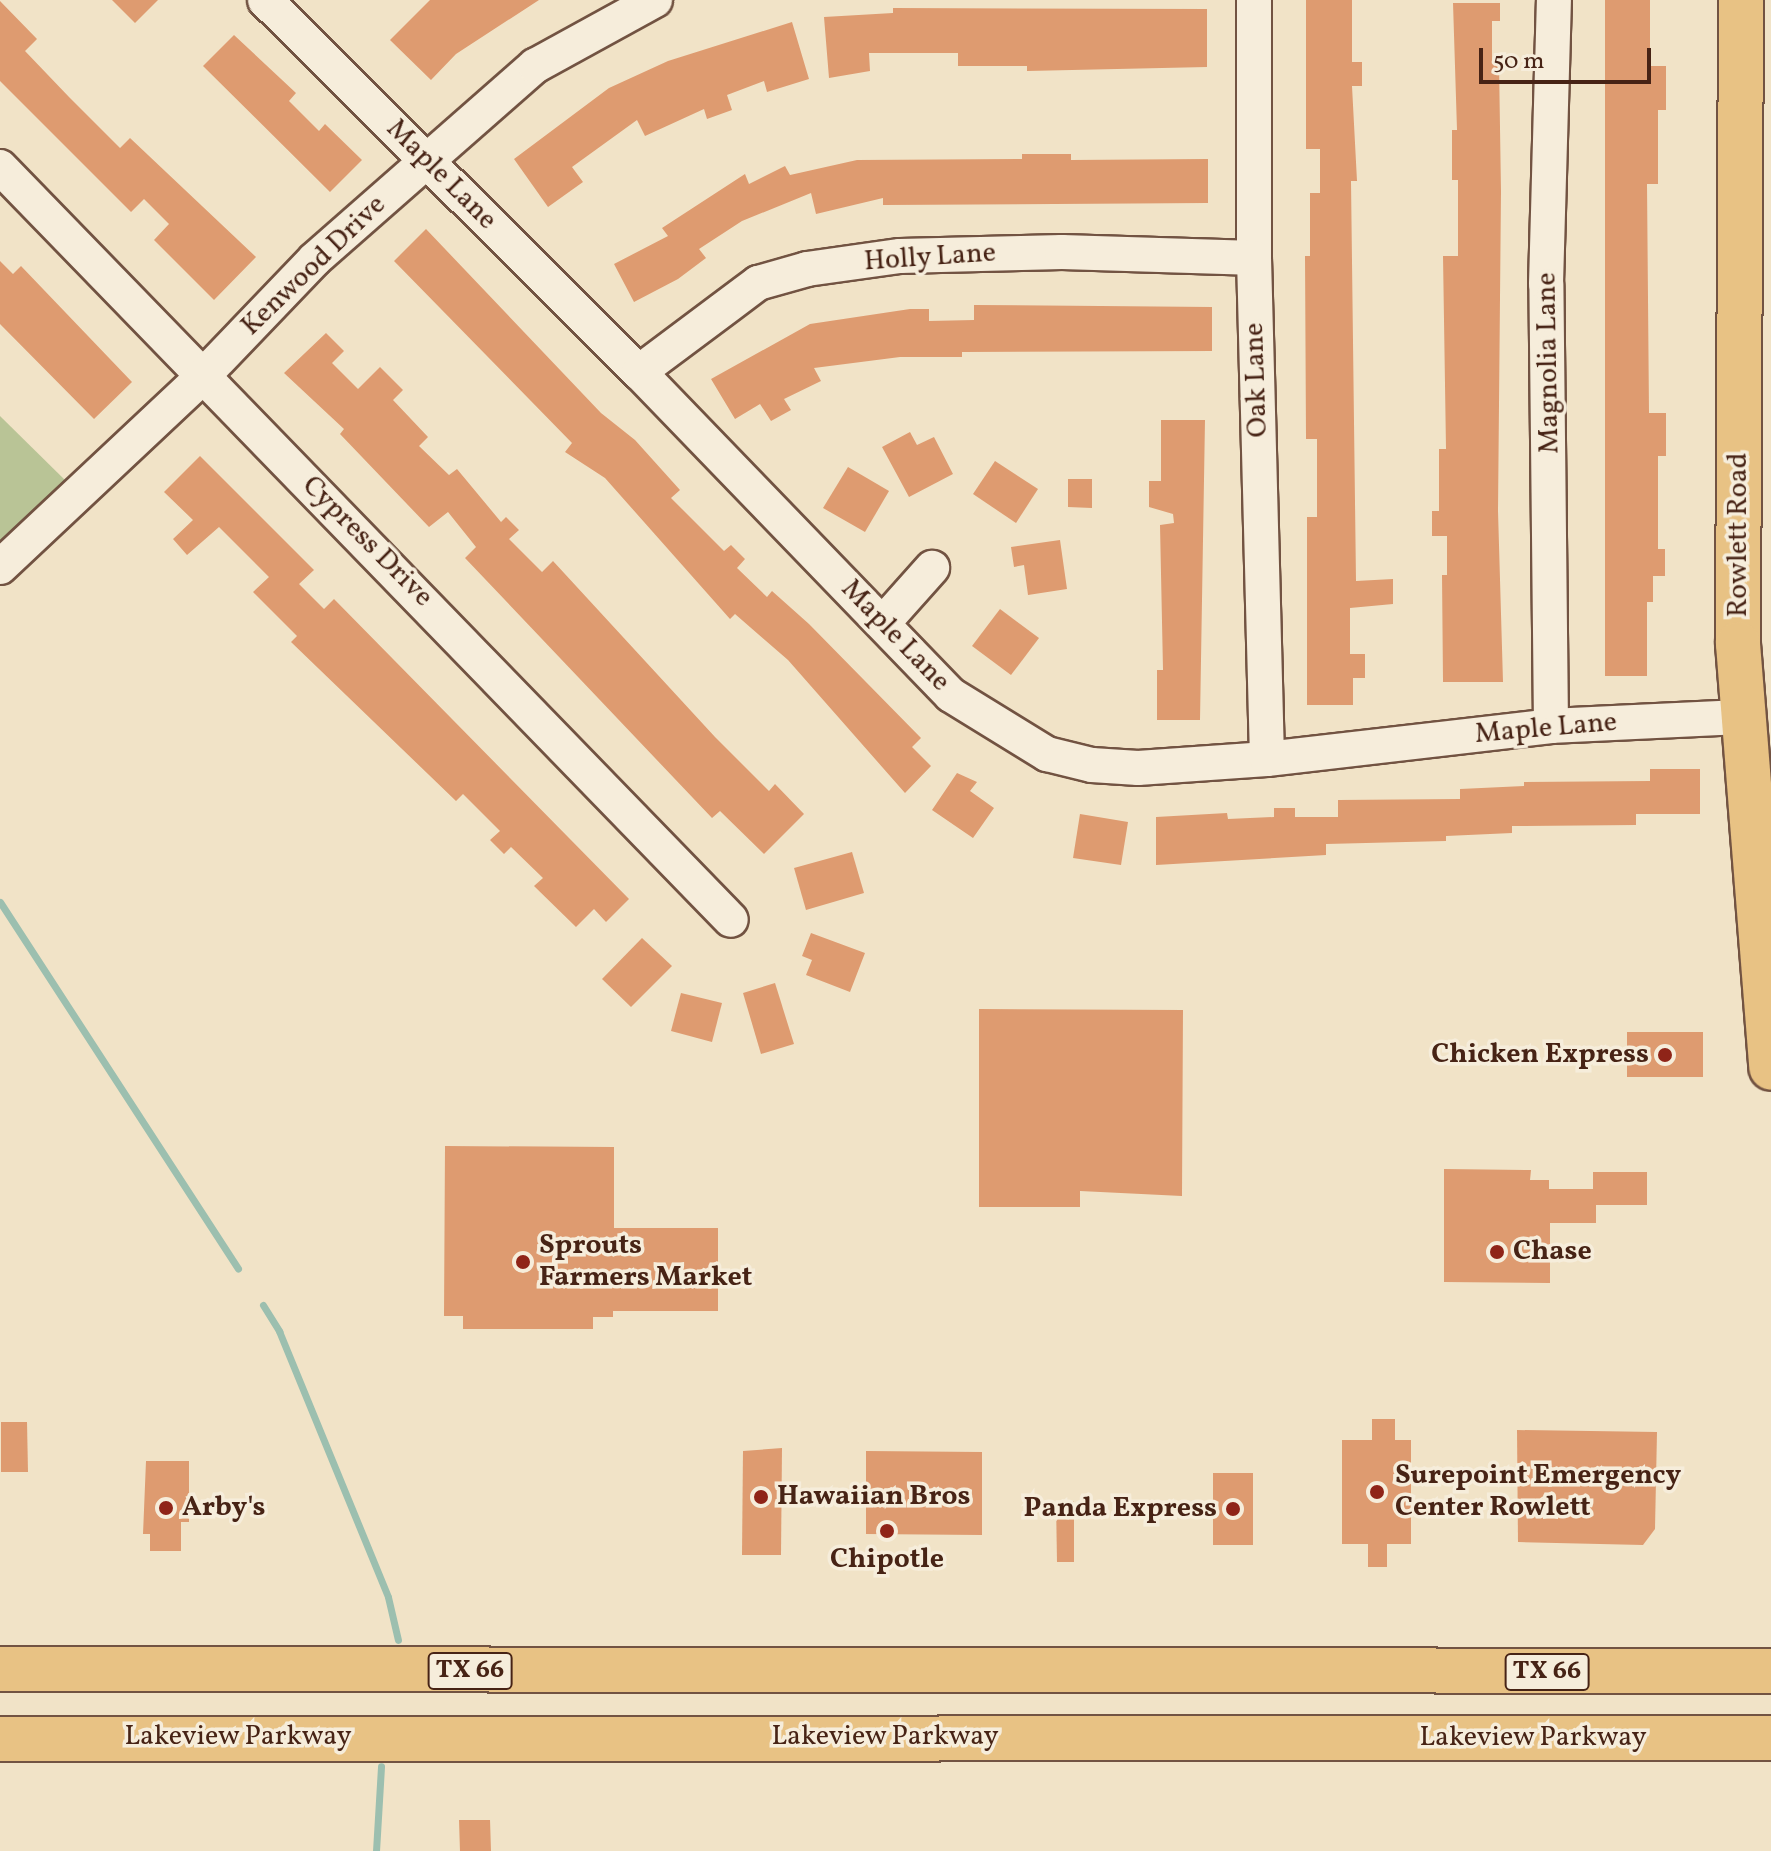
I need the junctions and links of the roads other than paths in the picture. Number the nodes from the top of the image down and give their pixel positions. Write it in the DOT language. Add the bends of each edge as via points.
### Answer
graph roads {
  1 [pos="265,0"];
  2 [pos="655,0"];
  3 [pos="1254,0"];
  4 [pos="1554,0"];
  5 [pos="1741,0"];
  6 [pos="427,161"];
  7 [pos="1740,161"];
  8 [pos="0,167"];
  9 [pos="1254,258"];
  10 [pos="1771,329"];
  11 [pos="639,372"];
  12 [pos="202,377"];
  13 [pos="0,567"];
  14 [pos="932,568"];
  15 [pos="883,623"];
  16 [pos="1745,717"];
  17 [pos="1551,726"];
  18 [pos="1267,759"];
  19 [pos="1766,909"];
  20 [pos="731,920"];
  21 [pos="1771,1068"];
  22 [pos="0,1669"];
  23 [pos="112,1670"];
  24 [pos="681,1671"];
  25 [pos="1771,1671"];
  26 [pos="1161,1673"];
  27 [pos="681,1737"];
  28 [pos="1165,1737"];
  29 [pos="112,1738"];
  30 [pos="1771,1738"];
  31 [pos="0,1739"];
  1 -- 6 [label="street, Maple Lane"];
  2 -- 6 [label="street, Kenwood Drive" via="535,66"];
  3 -- 9 [label="street, Oak Lane"];
  4 -- 17 [label="street, Magnolia Lane" via="1546,284"];
  5 -- 7 [label="main road, Rowlett Road"];
  6 -- 11 [label="street, Maple Lane"];
  6 -- 12 [label="street, Kenwood Drive" via="315,259"];
  7 -- 10 [label="main road" via="1757,212 1760,299"];
  7 -- 16 [label="main road, Rowlett Road" via="1738,644"];
  8 -- 12 [label="street, Cypress Drive"];
  9 -- 11 [label="street, Holly Lane" via="900,256 807,269 758,283"];
  9 -- 18 [label="street, Oak Lane"];
  11 -- 15 [label="street, Maple Lane"];
  12 -- 13 [label="street, Kenwood Drive"];
  12 -- 20 [label="street, Cypress Drive"];
  14 -- 15 [label="street"];
  15 -- 18 [label="street, Maple Lane" via="951,695 1047,754 1092,765 1138,768"];
  16 -- 17 [label="street, Maple Lane"];
  16 -- 19 [label="main road, Rowlett Road"];
  17 -- 18 [label="street, Maple Lane"];
  19 -- 21 [label="main road, Rowlett Road"];
  22 -- 23 [label="main road, TX 66"];
  23 -- 24 [label="main road, TX 66"];
  23 -- 29 [label="main road"];
  24 -- 26 [label="main road, TX 66"];
  24 -- 27 [label="main road"];
  25 -- 26 [label="main road, TX 66"];
  26 -- 28 [label="main road"];
  27 -- 28 [label="main road, Lakeview Parkway"];
  27 -- 29 [label="main road, Lakeview Parkway"];
  28 -- 30 [label="main road, Lakeview Parkway"];
  29 -- 31 [label="main road, Lakeview Parkway"];
}
